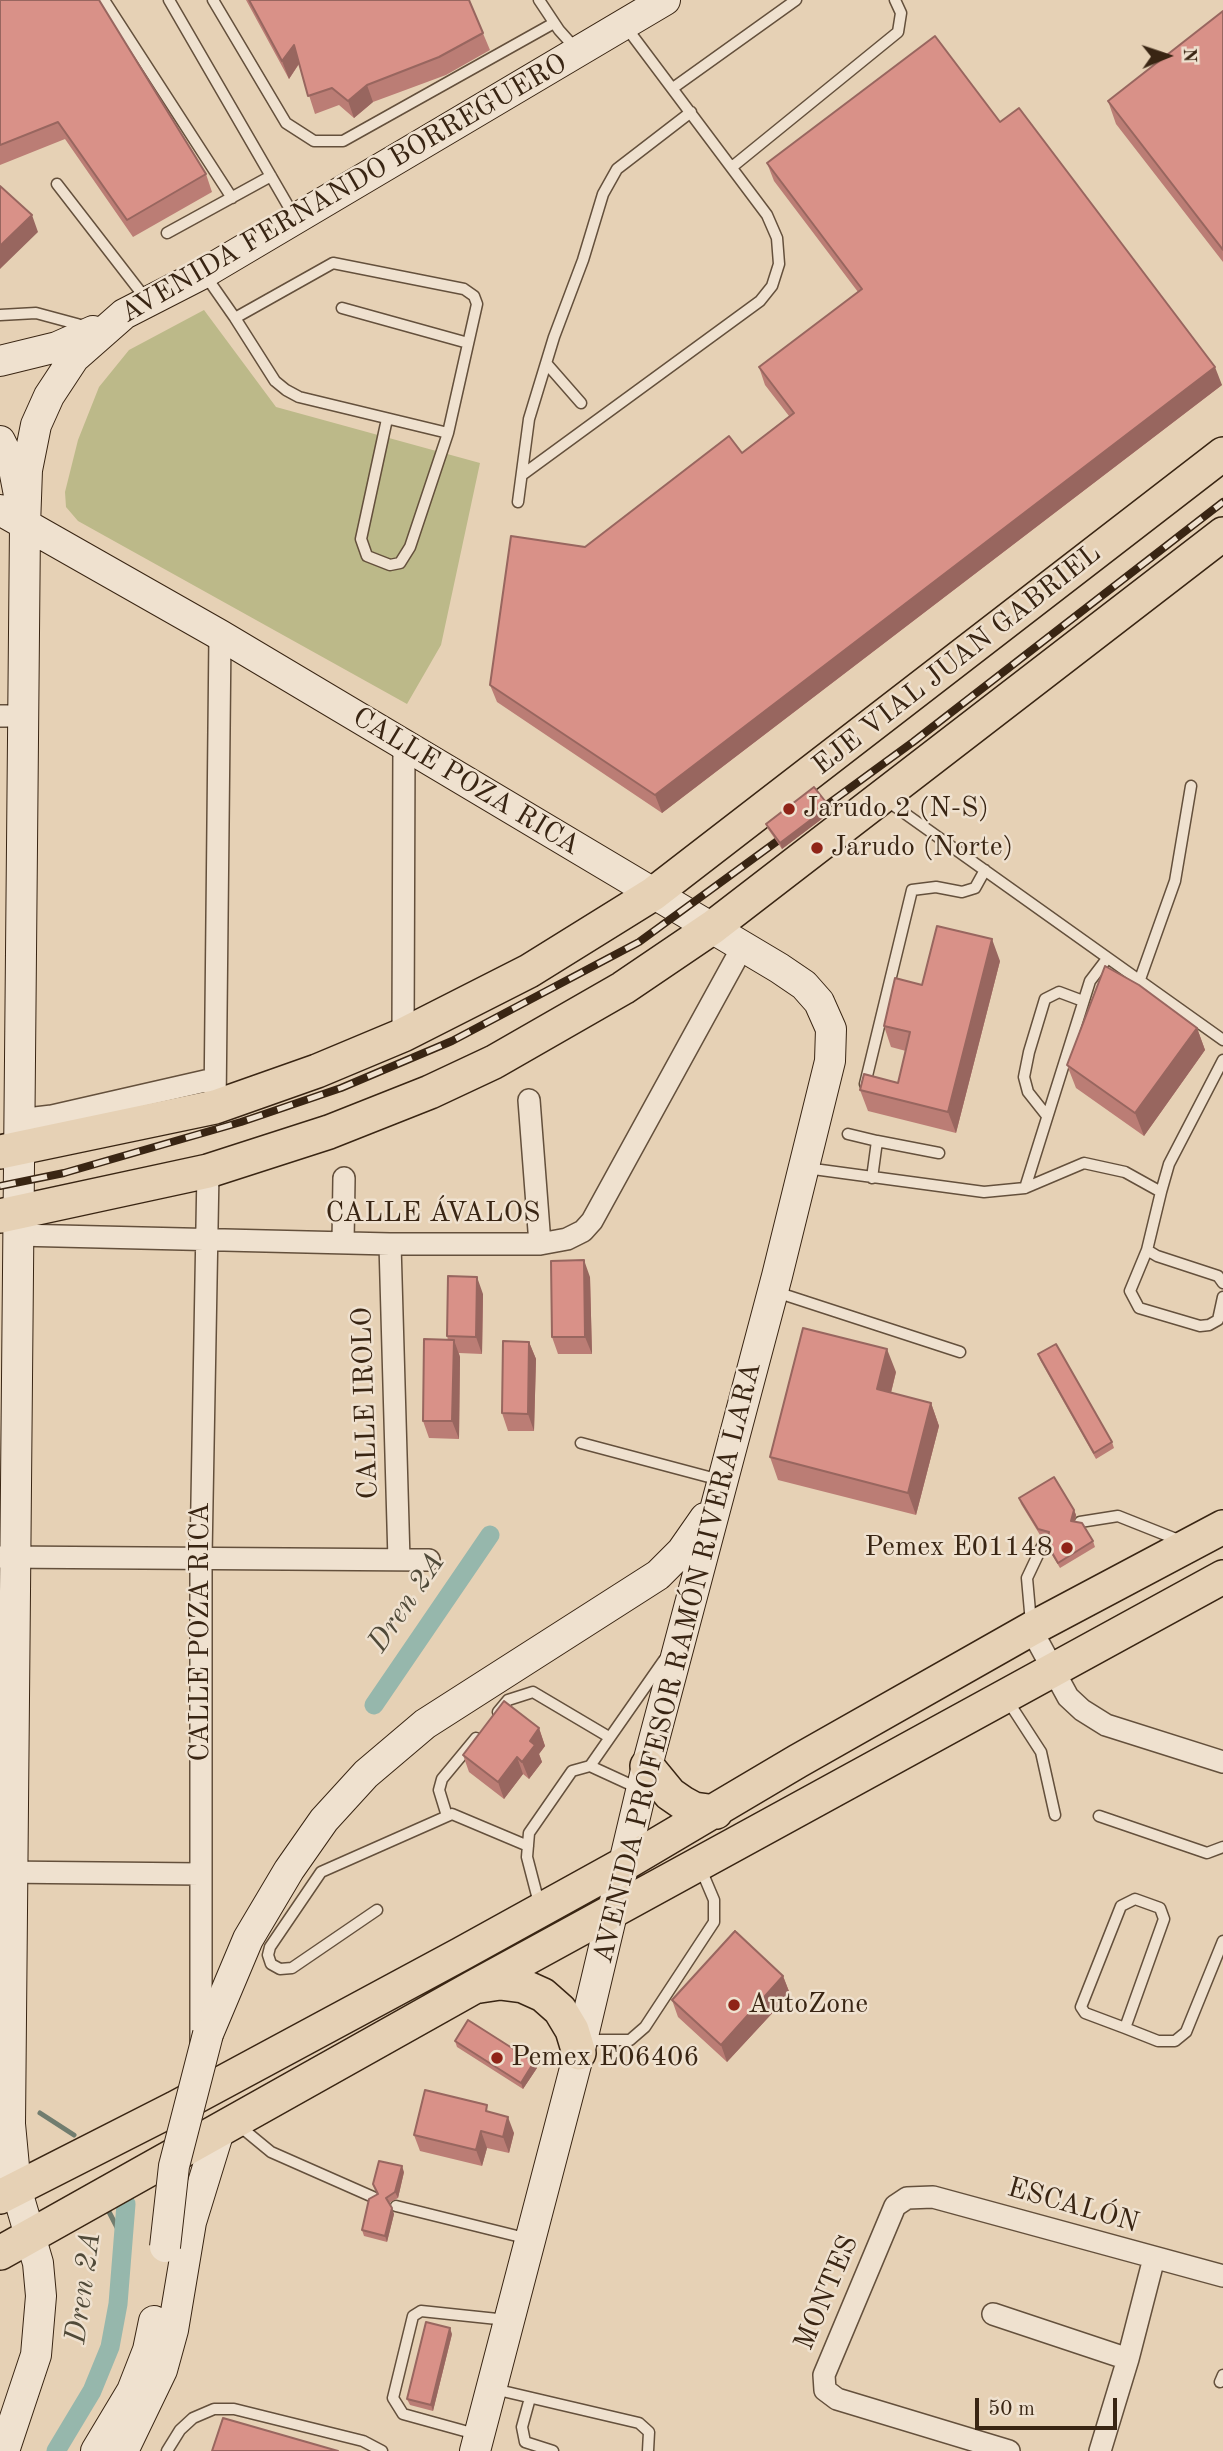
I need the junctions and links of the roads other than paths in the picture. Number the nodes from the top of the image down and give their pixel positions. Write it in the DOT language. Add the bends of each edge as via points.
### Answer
graph roads {
  1 [pos="104,0"];
  2 [pos="169,0"];
  3 [pos="213,0"];
  4 [pos="539,0"];
  5 [pos="665,0"];
  6 [pos="796,0"];
  7 [pos="895,0"];
  8 [pos="554,23"];
  9 [pos="624,24"];
  10 [pos="578,51"];
  11 [pos="673,88"];
  12 [pos="691,112"];
  13 [pos="732,167"];
  14 [pos="271,176"];
  15 [pos="57,184"];
  16 [pos="232,198"];
  17 [pos="296,219"];
  18 [pos="167,233"];
  19 [pos="204,274"];
  20 [pos="136,307"];
  21 [pos="342,308"];
  22 [pos="0,315"];
  23 [pos="235,318"];
  24 [pos="98,329"];
  25 [pos="468,343"];
  26 [pos="0,361"];
  27 [pos="546,363"];
  28 [pos="581,403"];
  29 [pos="387,419"];
  30 [pos="448,433"];
  31 [pos="0,441"];
  32 [pos="1223,454"];
  33 [pos="522,475"];
  34 [pos="518,502"];
  35 [pos="0,510"];
  36 [pos="25,526"];
  37 [pos="1223,534"];
  38 [pos="220,635"];
  39 [pos="12,716"];
  40 [pos="404,744"];
  41 [pos="1191,786"];
  42 [pos="883,799"];
  43 [pos="985,870"];
  44 [pos="653,894"];
  45 [pos="713,927"];
  46 [pos="743,946"];
  47 [pos="1107,960"];
  48 [pos="1139,982"];
  49 [pos="1083,1001"];
  50 [pos="403,1035"];
  51 [pos="1223,1040"];
  52 [pos="1223,1060"];
  53 [pos="865,1084"];
  54 [pos="214,1093"];
  55 [pos="529,1100"];
  56 [pos="1047,1116"];
  57 [pos="848,1134"];
  58 [pos="12,1141"];
  59 [pos="877,1141"];
  60 [pos="939,1153"];
  61 [pos="804,1167"];
  62 [pos="208,1171"];
  63 [pos="344,1178"];
  64 [pos="872,1178"];
  65 [pos="1025,1188"];
  66 [pos="1161,1192"];
  67 [pos="11,1222"];
  68 [pos="207,1240"];
  69 [pos="343,1244"];
  70 [pos="390,1244"];
  71 [pos="540,1244"];
  72 [pos="1147,1250"];
  73 [pos="1223,1283"];
  74 [pos="773,1291"];
  75 [pos="1223,1297"];
  76 [pos="960,1352"];
  77 [pos="581,1444"];
  78 [pos="720,1491"];
  79 [pos="1080,1522"];
  80 [pos="1223,1527"];
  81 [pos="1044,1542"];
  82 [pos="1190,1545"];
  83 [pos="201,1556"];
  84 [pos="8,1557"];
  85 [pos="399,1560"];
  86 [pos="429,1560"];
  87 [pos="1223,1577"];
  88 [pos="1031,1629"];
  89 [pos="681,1639"];
  90 [pos="1054,1669"];
  91 [pos="1005,1696"];
  92 [pos="492,1720"];
  93 [pos="483,1730"];
  94 [pos="609,1737"];
  95 [pos="1223,1762"];
  96 [pos="590,1766"];
  97 [pos="644,1778"];
  98 [pos="716,1812"];
  99 [pos="1055,1815"];
  100 [pos="447,1816"];
  101 [pos="1099,1816"];
  102 [pos="528,1846"];
  103 [pos="1223,1847"];
  104 [pos="624,1864"];
  105 [pos="699,1864"];
  106 [pos="7,1872"];
  107 [pos="200,1874"];
  108 [pos="541,1909"];
  109 [pos="377,1910"];
  110 [pos="614,1912"];
  111 [pos="1223,1941"];
  112 [pos="474,1987"];
  113 [pos="1125,2028"];
  114 [pos="581,2047"];
  115 [pos="188,2100"];
  116 [pos="227,2127"];
  117 [pos="8,2192"];
  118 [pos="373,2197"];
  119 [pos="907,2198"];
  120 [pos="396,2206"];
  121 [pos="30,2236"];
  122 [pos="531,2240"];
  123 [pos="0,2253"];
  124 [pos="1154,2258"];
  125 [pos="1223,2276"];
  126 [pos="993,2314"];
  127 [pos="509,2321"];
  128 [pos="1128,2360"];
  129 [pos="492,2389"];
  130 [pos="530,2398"];
  131 [pos="477,2443"];
  132 [pos="4,2451"];
  133 [pos="96,2451"];
  134 [pos="123,2451"];
  135 [pos="167,2451"];
  136 [pos="382,2451"];
  137 [pos="553,2451"];
  138 [pos="648,2451"];
  139 [pos="1009,2451"];
  140 [pos="1100,2451"];
  1 -- 16 [label="lane"];
  2 -- 14 [label="lane"];
  3 -- 8 [label="lane" via="286,123 314,141 343,141"];
  4 -- 8 [label="lane"];
  5 -- 9 [label="main road, AVENIDA FERNANDO BORREGUERO"];
  6 -- 11 [label="lane"];
  7 -- 13 [label="lane" via="901,13 898,32"];
  8 -- 10 [label="lane"];
  9 -- 10 [label="main road, AVENIDA FERNANDO BORREGUERO"];
  9 -- 11 [label="lane"];
  10 -- 17 [label="main road, AVENIDA FERNANDO BORREGUERO"];
  11 -- 12 [label="lane"];
  12 -- 13 [label="lane"];
  12 -- 27 [label="lane" via="617,169 609,181"];
  13 -- 33 [label="lane" via="767,215 777,238 779,264 772,286 760,301"];
  14 -- 16 [label="lane"];
  14 -- 17 [label="lane"];
  15 -- 20 [label="lane"];
  16 -- 18 [label="lane"];
  17 -- 19 [label="main road, AVENIDA FERNANDO BORREGUERO"];
  19 -- 20 [label="main road, AVENIDA FERNANDO BORREGUERO"];
  19 -- 23 [label="lane"];
  20 -- 24 [label="main road"];
  20 -- 36 [label="main road, AVENIDA FERNANDO BORREGUERO" via="74,358 49,396 36,425 27,470"];
  21 -- 25 [label="lane"];
  22 -- 24 [label="lane" via="36,313"];
  23 -- 25 [label="lane" via="321,268 348,264 464,289 477,304"];
  23 -- 29 [label="lane" via="275,382 286,390"];
  24 -- 26 [label="main road" via="57,347"];
  25 -- 30 [label="lane"];
  27 -- 28 [label="lane"];
  27 -- 33 [label="lane" via="529,419"];
  29 -- 30 [label="lane"];
  29 -- 30 [label="lane" via="361,539 367,556 390,565 400,563 410,547"];
  31 -- 36 [label="main road" via="14,468"];
  32 -- 44 [label="main road, EJE VIAL JUAN GABRIEL"];
  33 -- 34 [label="lane"];
  35 -- 36 [label="main road, CALLE POZA RICA"];
  36 -- 38 [label="main road, CALLE POZA RICA"];
  36 -- 39 [label="main road"];
  37 -- 42 [label="main road"];
  38 -- 40 [label="main road, CALLE POZA RICA"];
  38 -- 54 [label="street"];
  39 -- 58 [label="main road"];
  40 -- 44 [label="main road, CALLE POZA RICA"];
  40 -- 50 [label="street"];
  41 -- 48 [label="lane" via="1175,881"];
  42 -- 43 [label="lane"];
  42 -- 45 [label="main road"];
  43 -- 47 [label="lane"];
  43 -- 53 [label="lane" via="975,888 912,890"];
  44 -- 45 [label="main road, CALLE POZA RICA"];
  44 -- 50 [label="main road, EJE VIAL JUAN GABRIEL" via="529,971"];
  45 -- 46 [label="main road, AVENIDA PROFESOR RAMÓN RIVERA LARA"];
  45 -- 62 [label="main road" via="623,988 494,1062 329,1132"];
  46 -- 61 [label="main road, AVENIDA PROFESOR RAMÓN RIVERA LARA" via="804,985 819,1002 831,1029 830,1061"];
  46 -- 71 [label="street, CALLE ÁVALOS" via="592,1221 567,1239"];
  47 -- 48 [label="lane"];
  47 -- 49 [label="lane" via="1090,981"];
  48 -- 51 [label="lane"];
  49 -- 56 [label="lane"];
  49 -- 56 [label="lane" via="1059,992 1045,999 1028,1052 1024,1077 1028,1092"];
  50 -- 54 [label="main road, EJE VIAL JUAN GABRIEL" via="317,1071"];
  52 -- 66 [label="lane" via="1169,1164"];
  54 -- 58 [label="main road, EJE VIAL JUAN GABRIEL"];
  55 -- 71 [label="street"];
  56 -- 65 [label="lane"];
  57 -- 59 [label="lane"];
  58 -- 67 [label="main road"];
  59 -- 60 [label="lane"];
  59 -- 64 [label="lane"];
  61 -- 64 [label="lane"];
  61 -- 74 [label="main road, AVENIDA PROFESOR RAMÓN RIVERA LARA"];
  62 -- 67 [label="main road"];
  62 -- 68 [label="street, CALLE POZA RICA"];
  63 -- 69 [label="street"];
  64 -- 65 [label="lane" via="984,1192"];
  65 -- 66 [label="lane" via="1084,1163 1125,1172"];
  66 -- 72 [label="lane"];
  67 -- 68 [label="street, CALLE ÁVALOS"];
  67 -- 84 [label="main road"];
  68 -- 69 [label="street, CALLE ÁVALOS"];
  68 -- 83 [label="street, CALLE POZA RICA"];
  69 -- 70 [label="street, CALLE ÁVALOS"];
  70 -- 71 [label="street, CALLE ÁVALOS"];
  70 -- 85 [label="street, CALLE IROLO"];
  72 -- 73 [label="lane" via="1218,1276"];
  72 -- 75 [label="lane" via="1130,1291 1139,1308 1209,1325 1218,1320"];
  74 -- 76 [label="lane"];
  74 -- 78 [label="main road, AVENIDA PROFESOR RAMÓN RIVERA LARA"];
  77 -- 78 [label="lane"];
  78 -- 89 [label="main road, AVENIDA PROFESOR RAMÓN RIVERA LARA"];
  78 -- 133 [label="main road, bridge" via="682,1551 658,1575 425,1724 366,1774 324,1821 248,1939 208,2034 174,2166 148,2350 132,2391"];
  79 -- 82 [label="lane" via="1118,1516"];
  80 -- 82 [label="main road"];
  81 -- 88 [label="lane" via="1027,1578"];
  82 -- 88 [label="main road"];
  83 -- 84 [label="street"];
  83 -- 85 [label="street"];
  83 -- 107 [label="street, CALLE POZA RICA"];
  84 -- 106 [label="main road"];
  85 -- 86 [label="street"];
  87 -- 90 [label="main road"];
  88 -- 90 [label="street"];
  88 -- 98 [label="main road"];
  89 -- 94 [label="lane"];
  89 -- 97 [label="main road, AVENIDA PROFESOR RAMÓN RIVERA LARA"];
  90 -- 91 [label="main road"];
  90 -- 95 [label="street" via="1068,1697 1106,1725"];
  91 -- 99 [label="lane" via="1041,1752"];
  91 -- 105 [label="main road"];
  92 -- 94 [label="lane" via="508,1700 533,1692"];
  93 -- 100 [label="lane" via="442,1779 439,1790"];
  94 -- 96 [label="lane"];
  96 -- 97 [label="lane"];
  96 -- 102 [label="lane" via="572,1771 529,1833"];
  97 -- 98 [label="main road" via="694,1809"];
  97 -- 104 [label="main road, AVENIDA PROFESOR RAMÓN RIVERA LARA"];
  98 -- 104 [label="main road"];
  100 -- 102 [label="lane" via="457,1814"];
  100 -- 109 [label="lane" via="321,1872 270,1947 271,1964 292,1968"];
  101 -- 103 [label="lane" via="1207,1853"];
  102 -- 108 [label="lane"];
  104 -- 108 [label="main road"];
  104 -- 110 [label="main road, AVENIDA PROFESOR RAMÓN RIVERA LARA"];
  105 -- 110 [label="main road"];
  105 -- 114 [label="lane" via="714,1900 714,1922 645,2027 630,2040"];
  106 -- 107 [label="street"];
  106 -- 117 [label="main road"];
  107 -- 115 [label="street, CALLE POZA RICA"];
  108 -- 115 [label="main road"];
  110 -- 112 [label="main road"];
  110 -- 114 [label="main road, AVENIDA PROFESOR RAMÓN RIVERA LARA"];
  111 -- 113 [label="lane" via="1186,2032 1175,2041 1158,2041"];
  112 -- 114 [label="main road" via="500,1983 543,1995 560,2010"];
  112 -- 116 [label="main road"];
  113 -- 113 [label="lane" via="1085,2013 1082,2001 1121,1906 1135,1899 1160,1908 1164,1919"];
  114 -- 122 [label="main road, AVENIDA PROFESOR RAMÓN RIVERA LARA"];
  115 -- 117 [label="main road"];
  116 -- 118 [label="lane"];
  116 -- 121 [label="main road"];
  116 -- 134 [label="main road" via="191,2222 162,2370"];
  117 -- 121 [label="main road"];
  119 -- 124 [label="street, ESCALÓN" via="933,2197"];
  119 -- 139 [label="street, MONTES" via="890,2214 824,2375 825,2390 837,2399"];
  120 -- 122 [label="lane"];
  121 -- 123 [label="main road"];
  121 -- 132 [label="main road" via="38,2263 41,2324 34,2364"];
  122 -- 127 [label="main road, AVENIDA PROFESOR RAMÓN RIVERA LARA"];
  124 -- 125 [label="street, ESCALÓN"];
  124 -- 128 [label="street"];
  126 -- 128 [label="street"];
  127 -- 129 [label="main road, AVENIDA PROFESOR RAMÓN RIVERA LARA"];
  127 -- 131 [label="lane" via="428,2310 413,2316 393,2398 396,2406 403,2414"];
  128 -- 140 [label="street"];
  129 -- 130 [label="lane"];
  129 -- 131 [label="main road, AVENIDA PROFESOR RAMÓN RIVERA LARA"];
  130 -- 137 [label="lane" via="522,2436 530,2446"];
  130 -- 138 [label="lane" via="639,2423 649,2432"];
  135 -- 136 [label="lane" via="180,2430 214,2409 275,2417 363,2441"];
}
